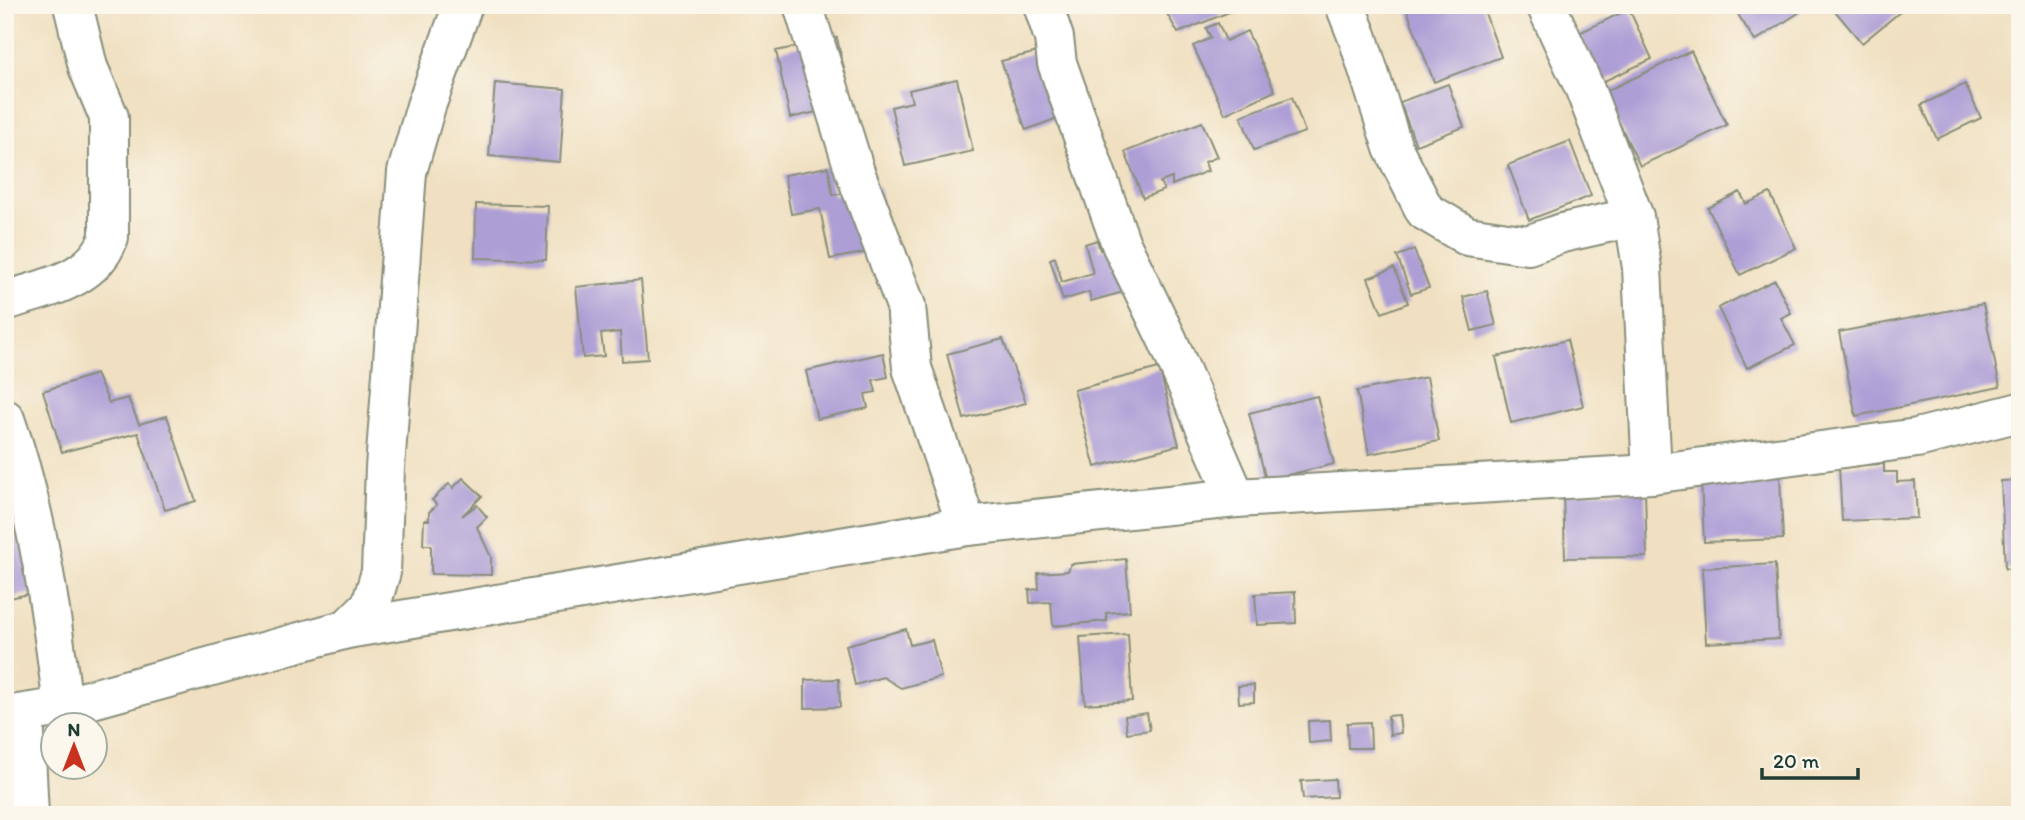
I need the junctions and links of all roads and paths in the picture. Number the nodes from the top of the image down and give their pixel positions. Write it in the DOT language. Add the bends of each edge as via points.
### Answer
graph roads {
  1 [pos="73,5"];
  2 [pos="463,5"];
  3 [pos="803,5"];
  4 [pos="1043,5"];
  5 [pos="1345,5"];
  6 [pos="1546,5"];
  7 [pos="1634,217"];
  8 [pos="5,301"];
  9 [pos="2020,412"];
  10 [pos="5,419"];
  11 [pos="1652,474"];
  12 [pos="1236,498"];
  13 [pos="967,526"];
  14 [pos="347,629"];
  15 [pos="63,707"];
  16 [pos="14,715"];
  17 [pos="29,815"];
  1 -- 8 [label="street" via="88,66 109,117 109,237 104,252 78,275"];
  2 -- 14 [label="street" via="426,106 408,172 381,572 371,605"];
  3 -- 13 [label="street" via="855,172 906,306 912,368"];
  4 -- 12 [label="street" via="1057,63 1116,232"];
  5 -- 7 [label="street" via="1393,148 1425,211 1467,236 1528,245"];
  6 -- 7 [label="street" via="1584,87"];
  7 -- 11 [label="street" via="1642,268"];
  9 -- 11 [label="street" via="1917,438"];
  10 -- 15 [label="street" via="37,532"];
  11 -- 12 [label="street"];
  12 -- 13 [label="street"];
  13 -- 14 [label="street"];
  14 -- 15 [label="street"];
  15 -- 16 [label="street"];
  16 -- 17 [label="street"];
}
